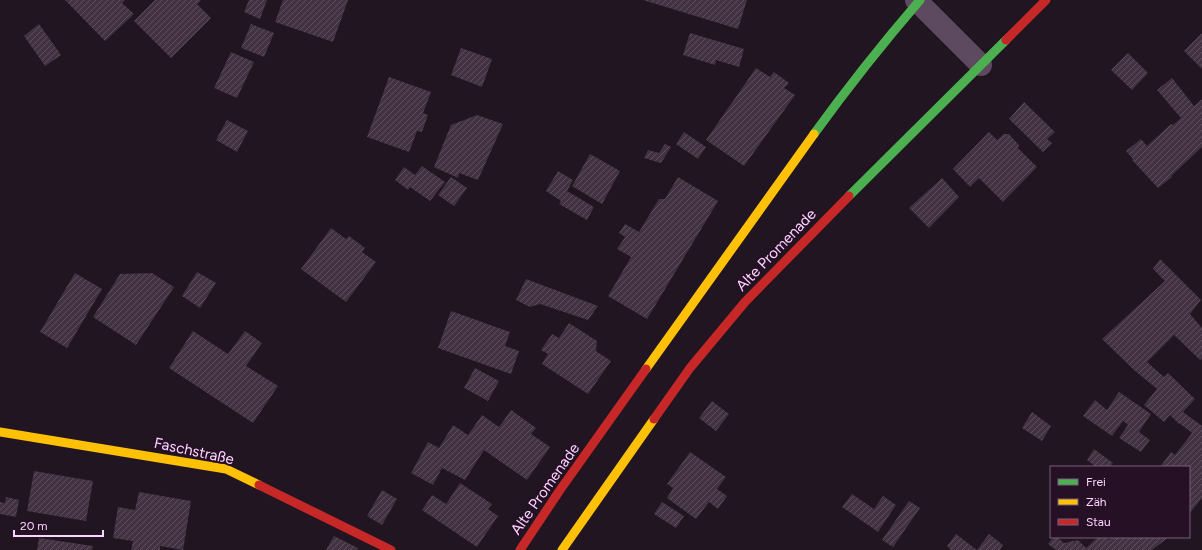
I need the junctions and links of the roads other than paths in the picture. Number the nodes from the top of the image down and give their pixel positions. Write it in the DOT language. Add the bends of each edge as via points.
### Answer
graph roads {
  1 [pos="1046,0"];
  2 [pos="918,1"];
  3 [pos="981,65"];
  4 [pos="0,432"];
  5 [pos="391,550"];
  6 [pos="520,550"];
  7 [pos="562,550"];
  1 -- 3 [label="street, Alte Promenade"];
  2 -- 3 [label="street"];
  2 -- 6 [label="street, Alte Promenade" via="846,90 569,477"];
  3 -- 7 [label="street, Alte Promenade" via="768,277 731,318 690,368"];
  4 -- 5 [label="street, Faschstraße" via="226,469"];
}
